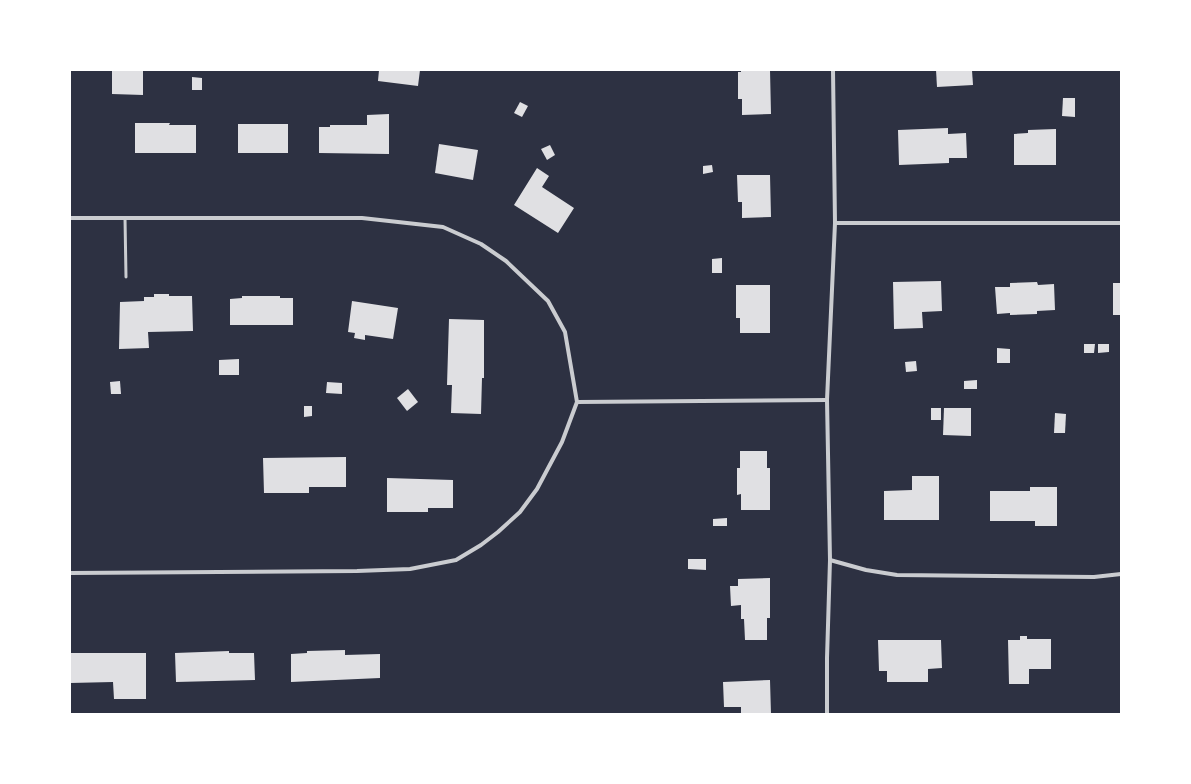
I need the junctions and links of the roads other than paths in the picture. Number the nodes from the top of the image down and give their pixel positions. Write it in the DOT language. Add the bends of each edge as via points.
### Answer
graph roads {
  1 [pos="833,70"];
  2 [pos="70,218"];
  3 [pos="125,218"];
  4 [pos="835,223"];
  5 [pos="1121,223"];
  6 [pos="126,277"];
  7 [pos="827,400"];
  8 [pos="577,402"];
  9 [pos="830,560"];
  10 [pos="70,573"];
  11 [pos="1121,574"];
  12 [pos="827,714"];
  1 -- 4 [label="street"];
  2 -- 3 [label="street"];
  3 -- 6 [label="lane"];
  3 -- 8 [label="street" via="362,218 443,227 481,244 506,261 548,301 565,332"];
  4 -- 5 [label="street"];
  4 -- 7 [label="street"];
  7 -- 8 [label="street"];
  7 -- 9 [label="street"];
  8 -- 10 [label="street" via="562,442 520,512 482,545 456,560 410,569 356,571"];
  9 -- 11 [label="street" via="897,575 1094,577"];
  9 -- 12 [label="street"];
}
